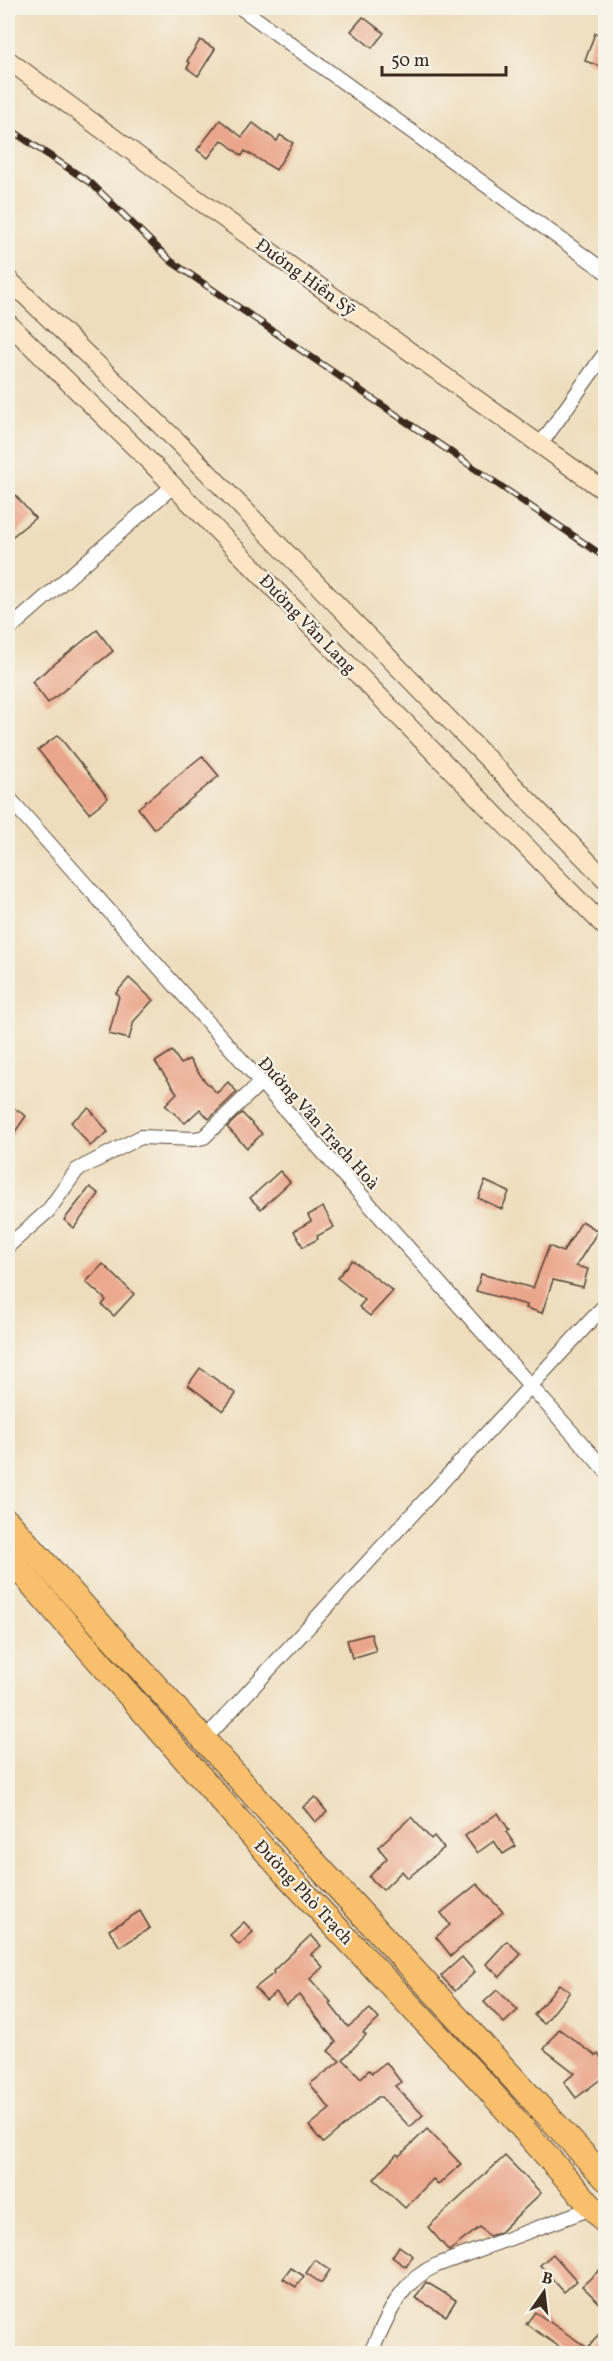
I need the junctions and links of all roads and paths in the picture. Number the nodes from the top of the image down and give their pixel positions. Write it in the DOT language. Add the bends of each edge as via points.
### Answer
graph roads {
  1 [pos="241,8"];
  2 [pos="8,60"];
  3 [pos="606,272"];
  4 [pos="8,279"];
  5 [pos="8,323"];
  6 [pos="606,352"];
  7 [pos="540,445"];
  8 [pos="173,486"];
  9 [pos="606,492"];
  10 [pos="8,630"];
  11 [pos="8,798"];
  12 [pos="606,880"];
  13 [pos="606,928"];
  14 [pos="260,1083"];
  15 [pos="8,1246"];
  16 [pos="606,1304"];
  17 [pos="528,1386"];
  18 [pos="606,1471"];
  19 [pos="8,1522"];
  20 [pos="8,1557"];
  21 [pos="204,1740"];
  22 [pos="305,1852"];
  23 [pos="284,1872"];
  24 [pos="500,2065"];
  25 [pos="481,2081"];
  26 [pos="606,2179"];
  27 [pos="599,2216"];
  28 [pos="370,2354"];
  1 -- 3 [label="street"];
  2 -- 7 [label="street, Đường Hiền Sỹ"];
  4 -- 12 [label="street, Đường Văn Lang" via="181,445"];
  5 -- 8 [label="street, Đường Văn Lang"];
  6 -- 7 [label="street"];
  7 -- 9 [label="street, Đường Hiền Sỹ"];
  8 -- 10 [label="street"];
  8 -- 13 [label="street, Đường Văn Lang"];
  11 -- 14 [label="street, Đường Vân Trạch Hoà"];
  14 -- 15 [label="street" via="204,1137 141,1137 77,1170 48,1211"];
  14 -- 17 [label="street, Đường Vân Trạch Hoà"];
  16 -- 17 [label="street"];
  17 -- 18 [label="street, Đường Vân Trạch Hoà"];
  17 -- 21 [label="street"];
  19 -- 21 [label="highway, Đường Phò Trạch"];
  20 -- 23 [label="highway, Đường Phò Trạch"];
  21 -- 22 [label="highway, Đường Phò Trạch"];
  22 -- 23 [label="highway"];
  22 -- 24 [label="highway, Đường Phò Trạch"];
  23 -- 25 [label="highway, Đường Phò Trạch"];
  24 -- 25 [label="highway"];
  24 -- 26 [label="highway, Đường Phò Trạch"];
  25 -- 27 [label="highway, Đường Phò Trạch"];
  27 -- 28 [label="street" via="437,2265 416,2276 399,2295"];
}
